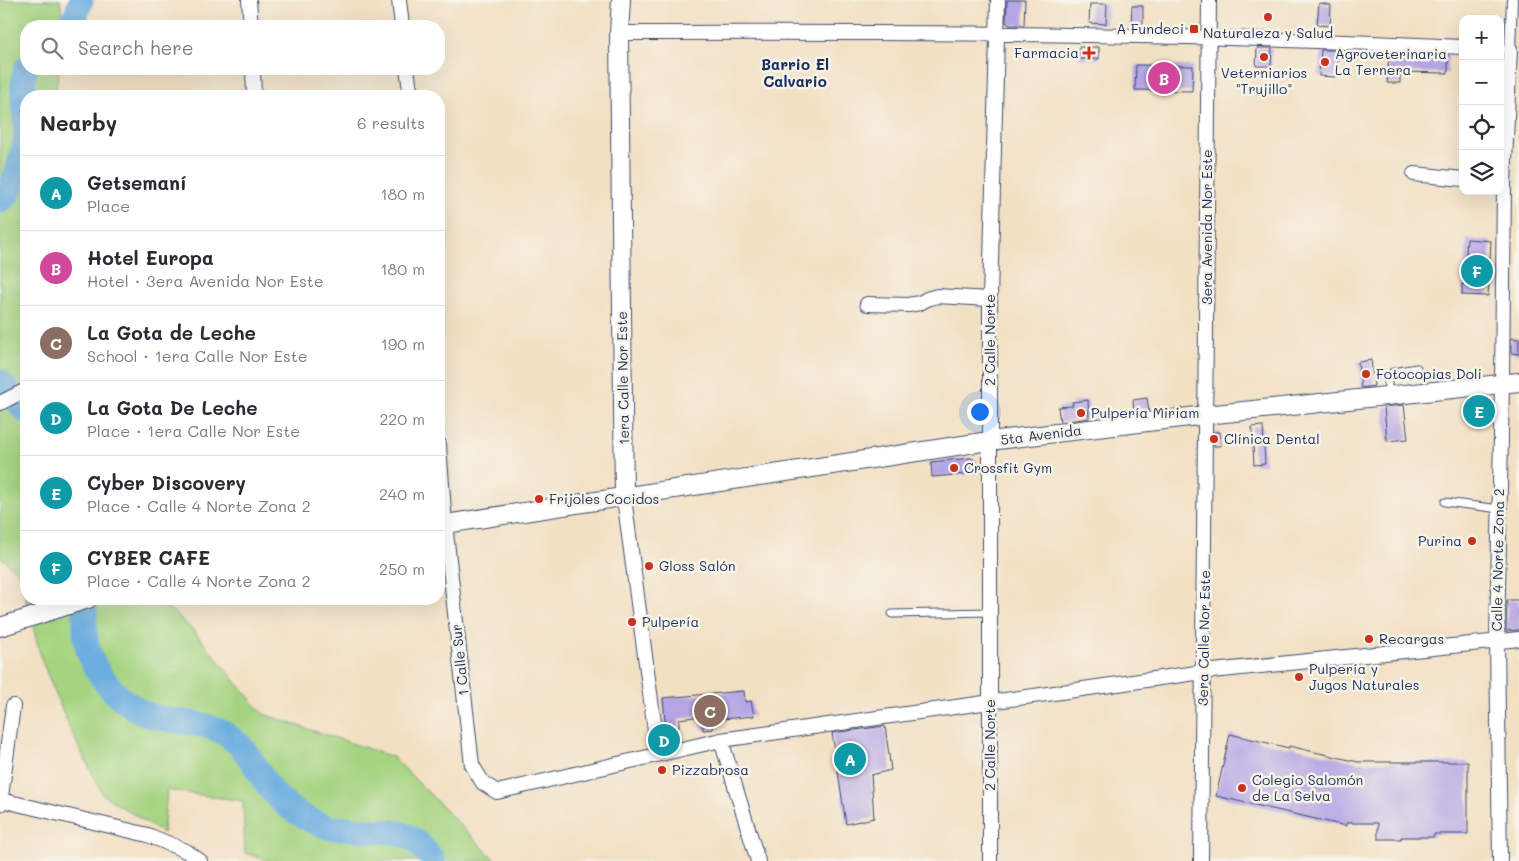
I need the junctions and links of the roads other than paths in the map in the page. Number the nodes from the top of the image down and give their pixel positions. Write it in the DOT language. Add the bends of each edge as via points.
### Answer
graph roads {
  1 [pos="249,0"];
  2 [pos="399,0"];
  3 [pos="621,0"];
  4 [pos="998,0"];
  5 [pos="1210,0"];
  6 [pos="1512,0"];
  7 [pos="251,20"];
  8 [pos="401,20"];
  9 [pos="620,33"];
  10 [pos="998,33"];
  11 [pos="1209,38"];
  12 [pos="1459,47"];
  13 [pos="1510,49"];
  14 [pos="253,75"];
  15 [pos="408,75"];
  16 [pos="254,90"];
  17 [pos="411,90"];
  18 [pos="1504,150"];
  19 [pos="1414,174"];
  20 [pos="1459,179"];
  21 [pos="1502,195"];
  22 [pos="990,299"];
  23 [pos="867,304"];
  24 [pos="1417,368"];
  25 [pos="1510,383"];
  26 [pos="20,393"];
  27 [pos="1388,396"];
  28 [pos="0,403"];
  29 [pos="1206,415"];
  30 [pos="989,441"];
  31 [pos="624,498"];
  32 [pos="1445,502"];
  33 [pos="1500,509"];
  34 [pos="445,525"];
  35 [pos="445,549"];
  36 [pos="69,605"];
  37 [pos="990,612"];
  38 [pos="892,614"];
  39 [pos="0,628"];
  40 [pos="1519,639"];
  41 [pos="1497,641"];
  42 [pos="1204,672"];
  43 [pos="990,702"];
  44 [pos="13,706"];
  45 [pos="721,740"];
  46 [pos="658,753"];
  47 [pos="0,800"];
  48 [pos="0,804"];
  49 [pos="200,861"];
  50 [pos="758,861"];
  51 [pos="990,861"];
  52 [pos="1201,861"];
  53 [pos="1500,861"];
  1 -- 7 [label="street"];
  2 -- 8 [label="street"];
  3 -- 9 [label="street, 1era Calle Nor Este"];
  4 -- 10 [label="street, 2 Calle Norte"];
  5 -- 11 [label="street, 3era Avenida Nor Este"];
  6 -- 13 [label="street"];
  9 -- 10 [label="street"];
  9 -- 31 [label="street, 1era Calle Nor Este"];
  10 -- 11 [label="street"];
  10 -- 22 [label="street, 2 Calle Norte"];
  11 -- 12 [label="street"];
  11 -- 29 [label="street, 3era Avenida Nor Este"];
  13 -- 18 [label="street, Calle 4 Norte Zona 2"];
  14 -- 16 [label="street"];
  15 -- 17 [label="street"];
  19 -- 20 [label="street"];
  21 -- 25 [label="street, Calle 4 Norte Zona 2"];
  22 -- 23 [label="street" via="937,296 908,305"];
  22 -- 30 [label="street, 2 Calle Norte"];
  24 -- 27 [label="lane" via="1393,372 1388,376"];
  25 -- 27 [label="street, 5ta Avenida"];
  25 -- 33 [label="street, Calle 4 Norte Zona 2"];
  26 -- 28 [label="street"];
  27 -- 29 [label="street, 5ta Avenida"];
  29 -- 30 [label="street, 5ta Avenida"];
  29 -- 42 [label="street, 3era Calle Nor Este"];
  30 -- 31 [label="street, 5ta Avenida"];
  30 -- 37 [label="street, 2 Calle Norte"];
  31 -- 34 [label="street, 5ta Avenida"];
  31 -- 46 [label="street, 1era Calle Nor Este"];
  32 -- 33 [label="lane"];
  33 -- 41 [label="street, Calle 4 Norte Zona 2"];
  35 -- 46 [label="street, 1 Calle Sur" via="472,765 483,783 497,792"];
  36 -- 39 [label="street"];
  37 -- 38 [label="lane"];
  37 -- 43 [label="street, 2 Calle Norte"];
  40 -- 41 [label="street"];
  41 -- 42 [label="street"];
  41 -- 53 [label="street, Calle 4 Norte Zona 2"];
  42 -- 43 [label="street"];
  42 -- 52 [label="street, 3era Calle Nor Este"];
  43 -- 45 [label="street"];
  43 -- 51 [label="street, 2 Calle Norte"];
  44 -- 47 [label="street"];
  45 -- 46 [label="street"];
  45 -- 50 [label="street"];
  47 -- 48 [label="street"];
  47 -- 49 [label="street" via="148,835 186,851"];
}
